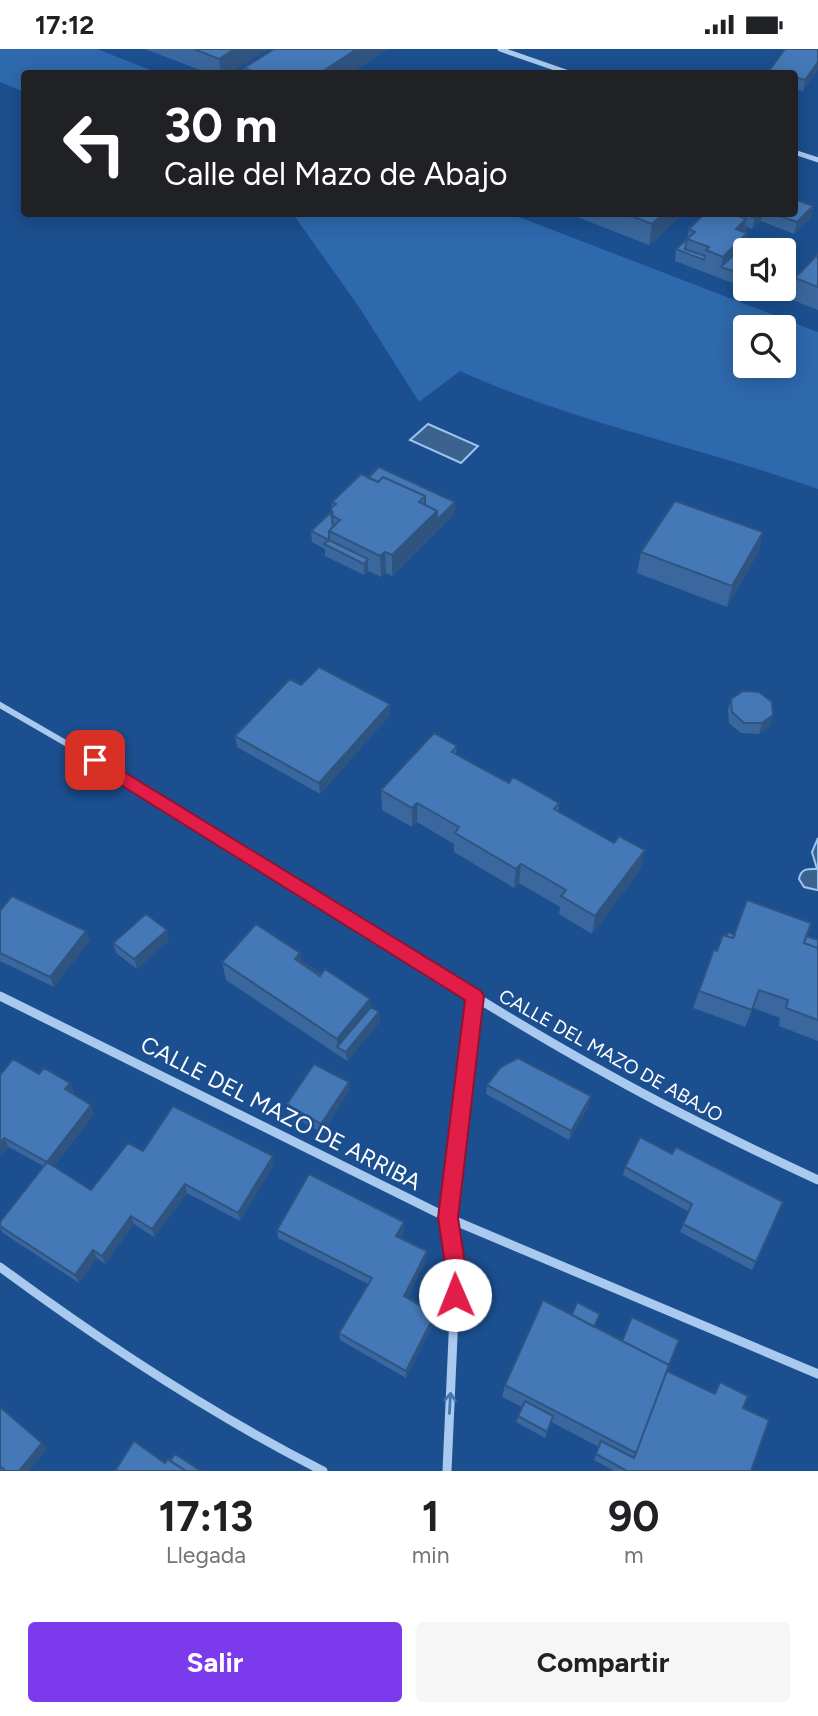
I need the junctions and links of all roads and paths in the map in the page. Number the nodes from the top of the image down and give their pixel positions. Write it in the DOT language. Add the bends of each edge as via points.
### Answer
graph roads {
  1 [pos="500,49"];
  2 [pos="560,70"];
  3 [pos="798,153"];
  4 [pos="818,160"];
  5 [pos="0,705"];
  6 [pos="0,996"];
  7 [pos="475,996"];
  8 [pos="818,1180"];
  9 [pos="448,1218"];
  10 [pos="0,1267"];
  11 [pos="818,1374"];
  12 [pos="323,1471"];
  13 [pos="447,1471"];
  1 -- 2 [label="street"];
  3 -- 4 [label="street"];
  5 -- 7 [label="street, CALLE DEL MAZO DE ABAJO"];
  6 -- 9 [label="street, CALLE DEL MAZO DE ARRIBA"];
  7 -- 8 [label="street, CALLE DEL MAZO DE ABAJO" via="741,1147"];
  7 -- 9 [label="street"];
  9 -- 11 [label="street, CALLE DEL MAZO DE ARRIBA"];
  13 -- 9 [label="street, one-way" via="456,1270"];
  10 -- 12 [label="street" via="103,1343 272,1447"];
}
